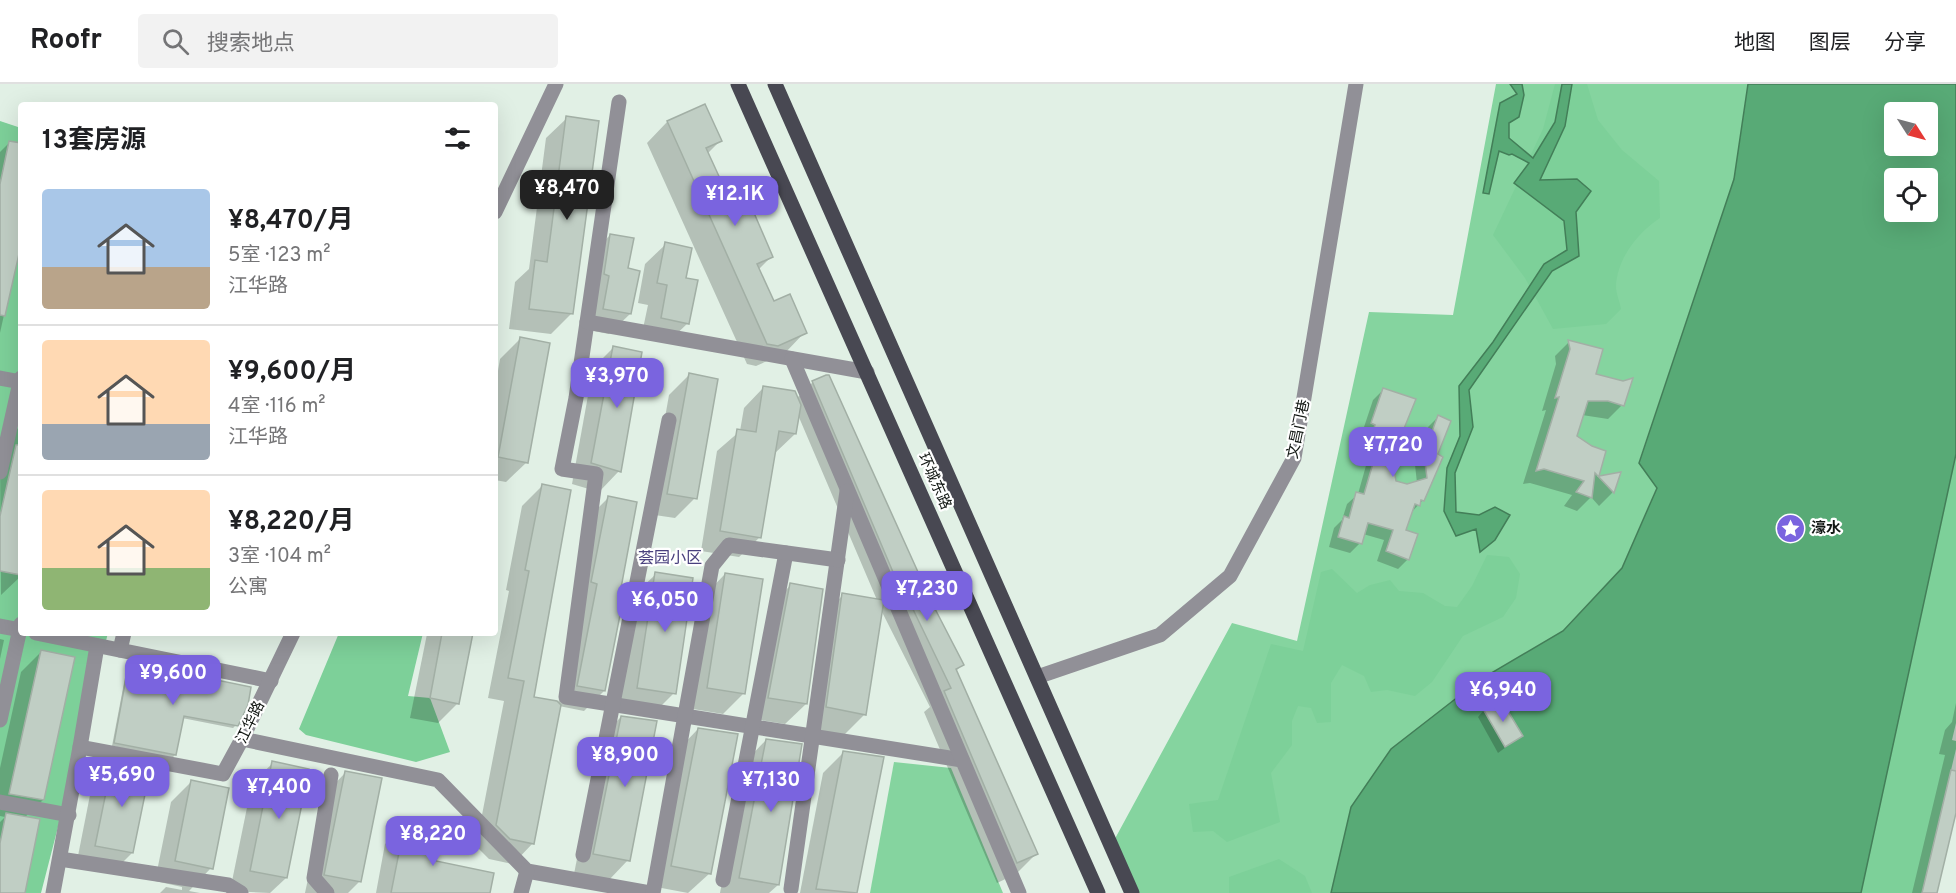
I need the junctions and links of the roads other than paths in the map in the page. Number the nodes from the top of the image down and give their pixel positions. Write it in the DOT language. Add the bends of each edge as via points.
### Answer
graph roads {
  1 [pos="556,84"];
  2 [pos="738,84"];
  3 [pos="775,84"];
  4 [pos="1356,84"];
  5 [pos="619,102"];
  6 [pos="498,206"];
  7 [pos="587,322"];
  8 [pos="792,359"];
  9 [pos="867,372"];
  10 [pos="0,378"];
  11 [pos="18,381"];
  12 [pos="18,394"];
  13 [pos="669,420"];
  14 [pos="0,472"];
  15 [pos="847,489"];
  16 [pos="786,553"];
  17 [pos="838,560"];
  18 [pos="0,626"];
  19 [pos="18,628"];
  20 [pos="18,636"];
  21 [pos="50,636"];
  22 [pos="123,636"];
  23 [pos="292,636"];
  24 [pos="97,646"];
  25 [pos="120,650"];
  26 [pos="1036,677"];
  27 [pos="271,681"];
  28 [pos="613,704"];
  29 [pos="685,716"];
  30 [pos="0,720"];
  31 [pos="753,726"];
  32 [pos="814,735"];
  33 [pos="242,739"];
  34 [pos="80,747"];
  35 [pos="963,760"];
  36 [pos="331,775"];
  37 [pos="0,802"];
  38 [pos="69,815"];
  39 [pos="583,855"];
  40 [pos="60,859"];
  41 [pos="527,871"];
  42 [pos="723,880"];
  43 [pos="791,889"];
  44 [pos="53,893"];
  45 [pos="241,893"];
  46 [pos="327,893"];
  47 [pos="521,893"];
  48 [pos="651,893"];
  49 [pos="1019,893"];
  50 [pos="1098,893"];
  51 [pos="1132,893"];
  1 -- 6 [label="street"];
  2 -- 9 [label="main road, 环城东路"];
  3 -- 26 [label="main road, 环城东路"];
  4 -- 26 [label="street, 文昌门巷" via="1294,458 1284,477 1230,576 1160,635"];
  5 -- 7 [label="street"];
  7 -- 8 [label="street"];
  7 -- 28 [label="street" via="562,469 596,474 566,697"];
  8 -- 9 [label="street"];
  8 -- 15 [label="street"];
  9 -- 50 [label="main road, 环城东路"];
  10 -- 11 [label="street"];
  12 -- 14 [label="street"];
  13 -- 28 [label="street"];
  15 -- 17 [label="street"];
  15 -- 35 [label="street"];
  16 -- 17 [label="street"];
  16 -- 29 [label="street" via="729,545 712,566"];
  16 -- 31 [label="street"];
  17 -- 32 [label="street"];
  18 -- 19 [label="street"];
  20 -- 30 [label="street"];
  21 -- 24 [label="street"];
  22 -- 25 [label="street"];
  23 -- 27 [label="street, 江华路"];
  24 -- 25 [label="street"];
  24 -- 34 [label="street"];
  25 -- 27 [label="street"];
  26 -- 51 [label="main road, 环城东路"];
  27 -- 33 [label="street, 江华路"];
  28 -- 29 [label="street"];
  28 -- 39 [label="street"];
  29 -- 31 [label="street"];
  29 -- 48 [label="street"];
  31 -- 32 [label="street"];
  31 -- 42 [label="street"];
  32 -- 35 [label="street"];
  32 -- 43 [label="street"];
  33 -- 34 [label="street, 江华路" via="223,774"];
  33 -- 41 [label="street" via="438,780"];
  34 -- 38 [label="street"];
  35 -- 49 [label="street"];
  36 -- 46 [label="street" via="314,878"];
  37 -- 38 [label="street"];
  38 -- 40 [label="street"];
  40 -- 44 [label="street"];
  40 -- 45 [label="street" via="228,885"];
  41 -- 47 [label="street"];
  41 -- 48 [label="street"];
}
